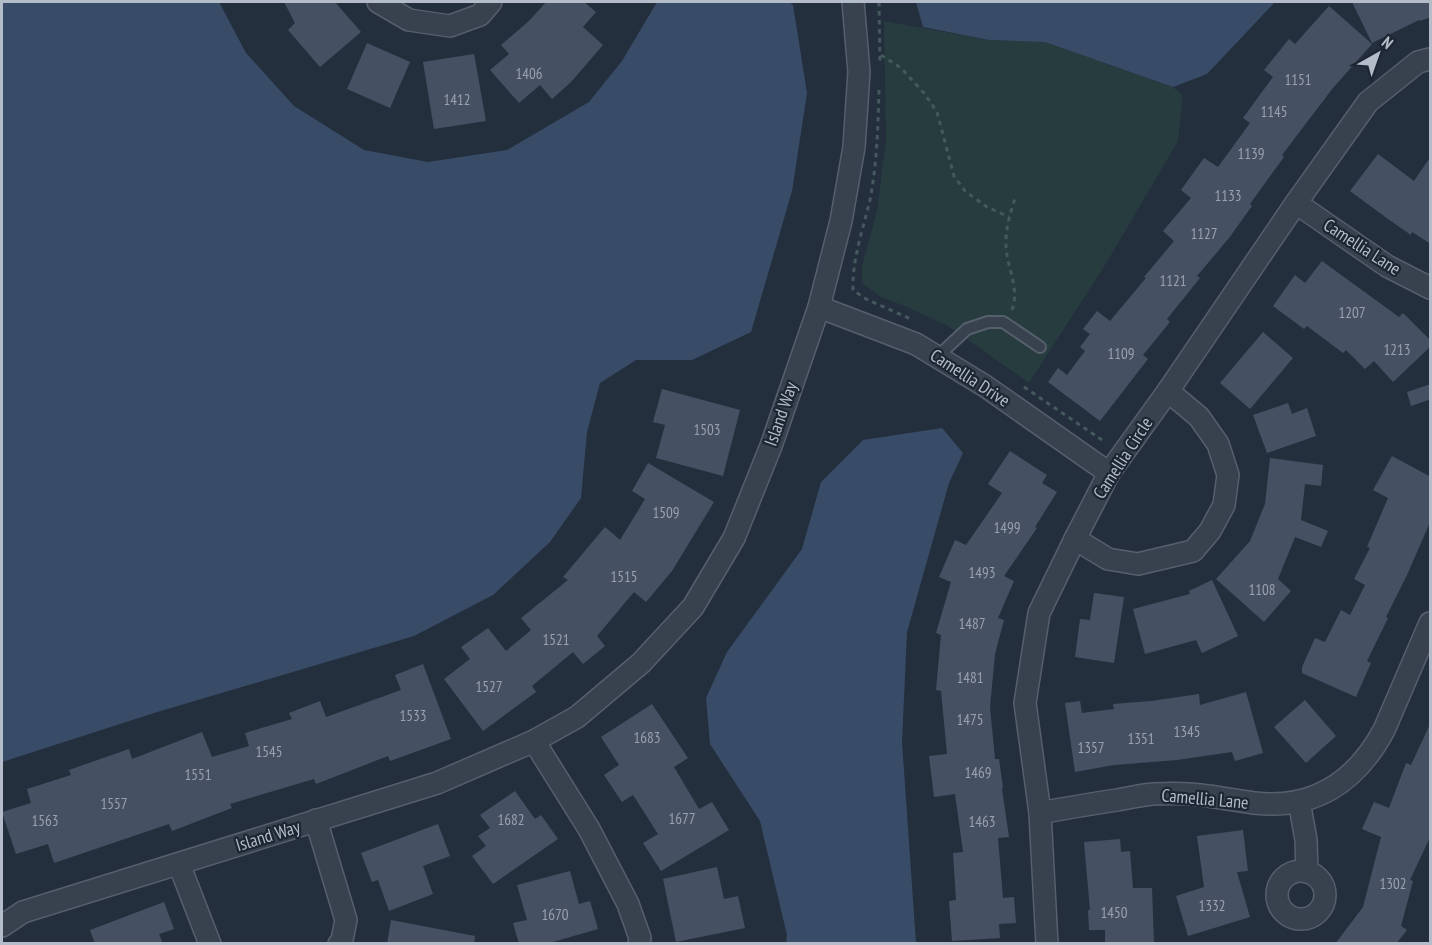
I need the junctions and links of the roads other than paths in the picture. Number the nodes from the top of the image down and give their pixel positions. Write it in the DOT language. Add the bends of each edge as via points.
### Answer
graph roads {
  1 [pos="378,2"];
  2 [pos="491,2"];
  3 [pos="853,2"];
  4 [pos="1431,59"];
  5 [pos="1296,203"];
  6 [pos="1431,288"];
  7 [pos="819,307"];
  8 [pos="1040,347"];
  9 [pos="937,357"];
  10 [pos="1168,391"];
  11 [pos="1109,473"];
  12 [pos="1075,538"];
  13 [pos="1431,623"];
  14 [pos="534,741"];
  15 [pos="1299,801"];
  16 [pos="1040,813"];
  17 [pos="316,820"];
  18 [pos="179,864"];
  19 [pos="1307,872"];
  20 [pos="2,926"];
  21 [pos="210,944"];
  22 [pos="339,944"];
  23 [pos="639,944"];
  24 [pos="1047,944"];
  1 -- 2 [label="street" via="409,20 450,26 480,15"];
  3 -- 7 [label="street, Island Way" via="859,72 854,147 841,221"];
  4 -- 5 [label="street, Camellia Circle" via="1418,62 1368,102"];
  5 -- 6 [label="street, Camellia Lane" via="1387,266"];
  5 -- 10 [label="street, Camellia Circle"];
  7 -- 9 [label="street, Camellia Drive" via="916,344"];
  7 -- 14 [label="street, Island Way" via="734,538 693,607 641,663 577,717"];
  8 -- 9 [label="lane" via="1003,322 988,322 967,329"];
  9 -- 11 [label="street, Camellia Drive"];
  10 -- 11 [label="street, Camellia Circle"];
  10 -- 12 [label="street" via="1199,417 1222,455 1228,475 1224,505 1210,531 1193,550 1138,564 1108,559"];
  11 -- 12 [label="street, Camellia Circle"];
  12 -- 16 [label="street, Camellia Circle" via="1039,613 1025,703"];
  13 -- 15 [label="street, Camellia Lane" via="1377,743 1343,781 1314,798"];
  14 -- 17 [label="street, Island Way" via="437,783"];
  14 -- 23 [label="street" via="590,829 628,904"];
  15 -- 16 [label="street, Camellia Lane" via="1255,803 1206,795 1152,794"];
  15 -- 19 [label="street"];
  16 -- 24 [label="street, Camellia Circle"];
  17 -- 18 [label="street, Island Way"];
  17 -- 22 [label="street" via="346,920"];
  18 -- 20 [label="street, Island Way" via="23,912"];
  18 -- 21 [label="street"];
}
